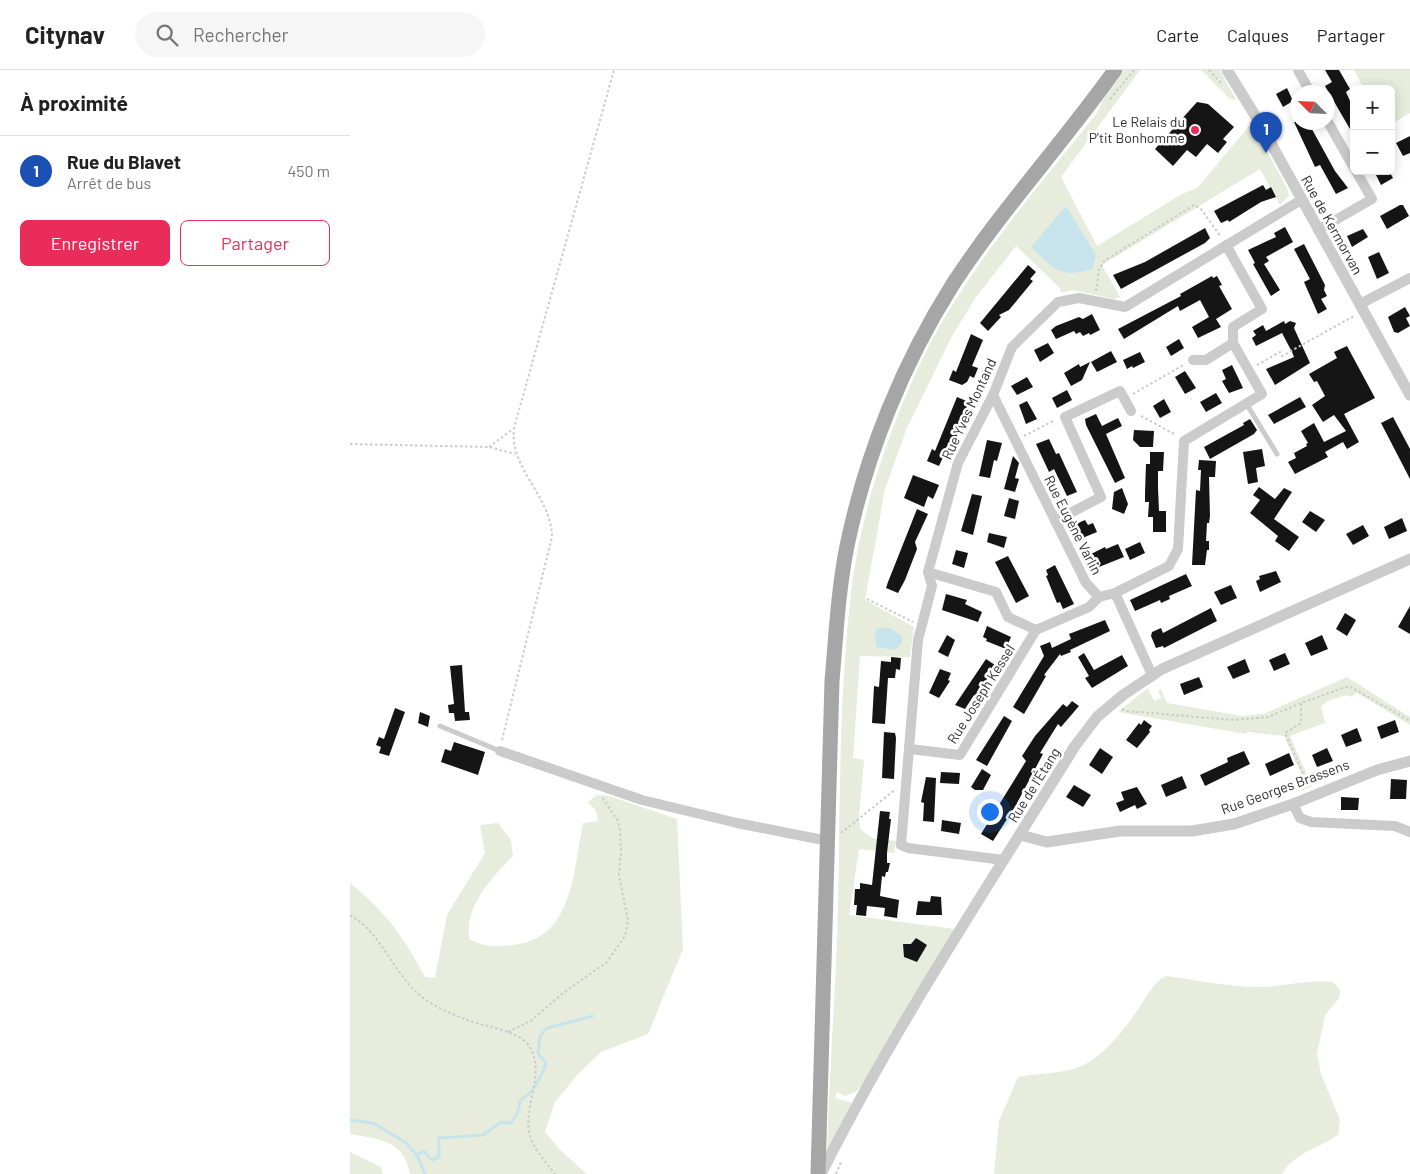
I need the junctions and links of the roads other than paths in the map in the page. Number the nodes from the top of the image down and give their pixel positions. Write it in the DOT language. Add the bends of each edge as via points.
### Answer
graph roads {
  1 [pos="1115,70"];
  2 [pos="1227,70"];
  3 [pos="1298,70"];
  4 [pos="1306,85"];
  5 [pos="1333,130"];
  6 [pos="1350,161"];
  7 [pos="1358,175"];
  8 [pos="1301,200"];
  9 [pos="1318,230"];
  10 [pos="1226,245"];
  11 [pos="1410,278"];
  12 [pos="1358,309"];
  13 [pos="1233,343"];
  14 [pos="1193,360"];
  15 [pos="992,395"];
  16 [pos="1410,395"];
  17 [pos="1246,403"];
  18 [pos="1130,411"];
  19 [pos="1277,454"];
  20 [pos="1055,521"];
  21 [pos="1410,559"];
  22 [pos="928,572"];
  23 [pos="1115,593"];
  24 [pos="1099,597"];
  25 [pos="1036,630"];
  26 [pos="1152,675"];
  27 [pos="440,726"];
  28 [pos="910,749"];
  29 [pos="500,751"];
  30 [pos="1410,761"];
  31 [pos="1293,804"];
  32 [pos="1410,832"];
  33 [pos="1020,835"];
  34 [pos="828,841"];
  35 [pos="1004,860"];
  36 [pos="820,1174"];
  1 -- 34 [label="main road" via="1017,196 954,284 914,353 895,394 857,504 838,606 832,681"];
  2 -- 8 [label="street, Rue de Kermorvan"];
  3 -- 4 [label="street"];
  5 -- 6 [label="street"];
  7 -- 9 [label="street" via="1372,199"];
  8 -- 9 [label="street, Rue de Kermorvan"];
  8 -- 10 [label="street, Rue Yves Montand"];
  9 -- 12 [label="street, Rue de Kermorvan"];
  10 -- 13 [label="street" via="1262,310 1233,326"];
  10 -- 15 [label="street, Rue Yves Montand" via="1125,307 1079,298 1058,302 1012,346"];
  11 -- 12 [label="street"];
  12 -- 16 [label="street, Rue de Kermorvan"];
  13 -- 14 [label="street" via="1206,360"];
  13 -- 17 [label="street" via="1262,394"];
  15 -- 20 [label="street, Rue Eugène Varlin"];
  15 -- 22 [label="street, Rue Yves Montand" via="958,463"];
  17 -- 19 [label="lane"];
  17 -- 23 [label="street" via="1184,441 1178,549 1168,566"];
  18 -- 20 [label="street" via="1120,391 1065,417 1101,497"];
  20 -- 24 [label="street, Rue Eugène Varlin" via="1086,583"];
  21 -- 26 [label="street, Rue de l'Étang"];
  22 -- 25 [label="street" via="996,592 1008,617"];
  22 -- 28 [label="street, Rue Yves Montand" via="932,586 918,640"];
  23 -- 24 [label="street"];
  23 -- 26 [label="street"];
  24 -- 25 [label="street" via="1089,607"];
  25 -- 28 [label="street, Rue Joseph Kessel" via="960,755"];
  26 -- 33 [label="street, Rue de l'Étang" via="1098,717 1075,746"];
  27 -- 29 [label="lane"];
  28 -- 35 [label="street, Rue Yves Montand" via="900,836 902,845"];
  29 -- 34 [label="street" via="661,804"];
  30 -- 31 [label="street, Rue Georges Brassens" via="1377,770"];
  31 -- 32 [label="street" via="1300,818 1312,822 1395,826"];
  31 -- 33 [label="street, Rue Georges Brassens" via="1234,824 1192,831 1120,831 1047,842"];
  33 -- 35 [label="street, Rue de l'Étang"];
  34 -- 36 [label="main road"];
  35 -- 36 [label="street, Rue de l'Étang" via="847,1120"];
}
